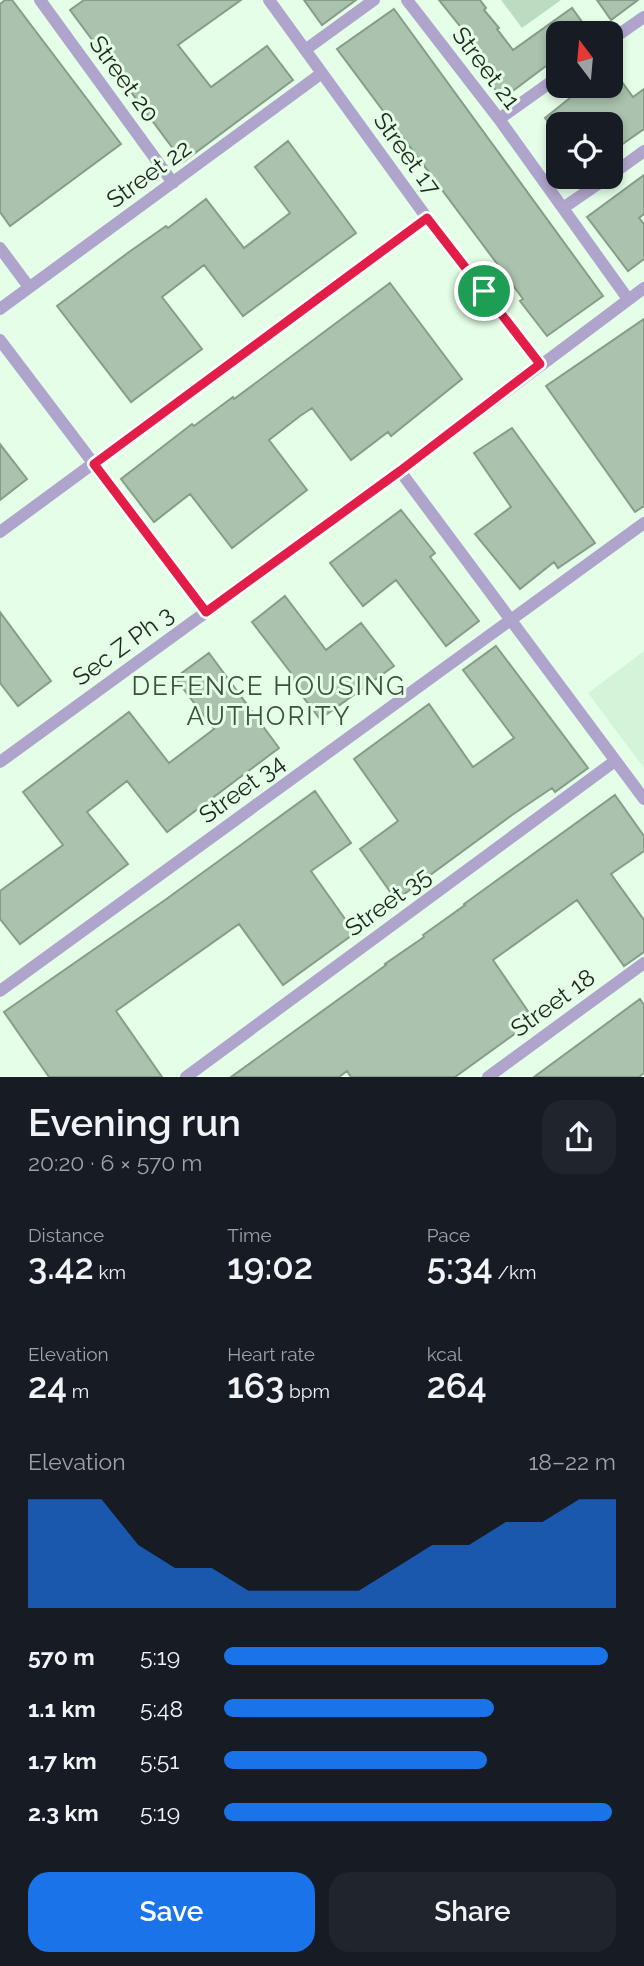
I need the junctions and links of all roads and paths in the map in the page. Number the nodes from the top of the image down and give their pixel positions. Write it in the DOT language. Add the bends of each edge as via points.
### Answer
graph roads {
  1 [pos="40,0"];
  2 [pos="269,0"];
  3 [pos="374,0"];
  4 [pos="407,0"];
  5 [pos="644,17"];
  6 [pos="623,32"];
  7 [pos="305,50"];
  8 [pos="322,73"];
  9 [pos="546,86"];
  10 [pos="499,120"];
  11 [pos="644,151"];
  12 [pos="623,166"];
  13 [pos="173,183"];
  14 [pos="591,189"];
  15 [pos="564,208"];
  16 [pos="427,218"];
  17 [pos="0,248"];
  18 [pos="29,287"];
  19 [pos="644,288"];
  20 [pos="628,299"];
  21 [pos="0,309"];
  22 [pos="0,340"];
  23 [pos="540,364"];
  24 [pos="94,464"];
  25 [pos="400,471"];
  26 [pos="644,523"];
  27 [pos="0,532"];
  28 [pos="206,612"];
  29 [pos="512,620"];
  30 [pos="615,761"];
  31 [pos="0,762"];
  32 [pos="644,799"];
  33 [pos="644,962"];
  34 [pos="0,990"];
  35 [pos="186,1077"];
  36 [pos="488,1077"];
  1 -- 13 [label="street, Street 20"];
  2 -- 7 [label="street, Street 17"];
  3 -- 7 [label="street"];
  4 -- 10 [label="street, Street 21"];
  5 -- 6 [label="street"];
  7 -- 8 [label="street, Street 17"];
  8 -- 13 [label="street, Street 22"];
  8 -- 16 [label="street, Street 17"];
  9 -- 10 [label="street"];
  10 -- 15 [label="street, Street 21"];
  11 -- 12 [label="street"];
  13 -- 18 [label="street, Street 22"];
  14 -- 15 [label="street"];
  15 -- 20 [label="street, Street 21"];
  16 -- 23 [label="street, Street 17"];
  16 -- 24 [label="street"];
  17 -- 18 [label="street"];
  18 -- 21 [label="street, Street 22"];
  19 -- 20 [label="street, Sec Z Ph 3"];
  20 -- 23 [label="street, Sec Z Ph 3"];
  22 -- 24 [label="street"];
  23 -- 25 [label="street, Sec Z Ph 3"];
  24 -- 27 [label="street"];
  24 -- 28 [label="street"];
  25 -- 28 [label="street, Sec Z Ph 3"];
  25 -- 29 [label="street"];
  26 -- 29 [label="street, Street 34"];
  28 -- 31 [label="street, Sec Z Ph 3"];
  29 -- 30 [label="street"];
  29 -- 34 [label="street, Street 34"];
  30 -- 32 [label="street"];
  30 -- 35 [label="street, Street 35"];
  33 -- 36 [label="street, Street 18"];
}
